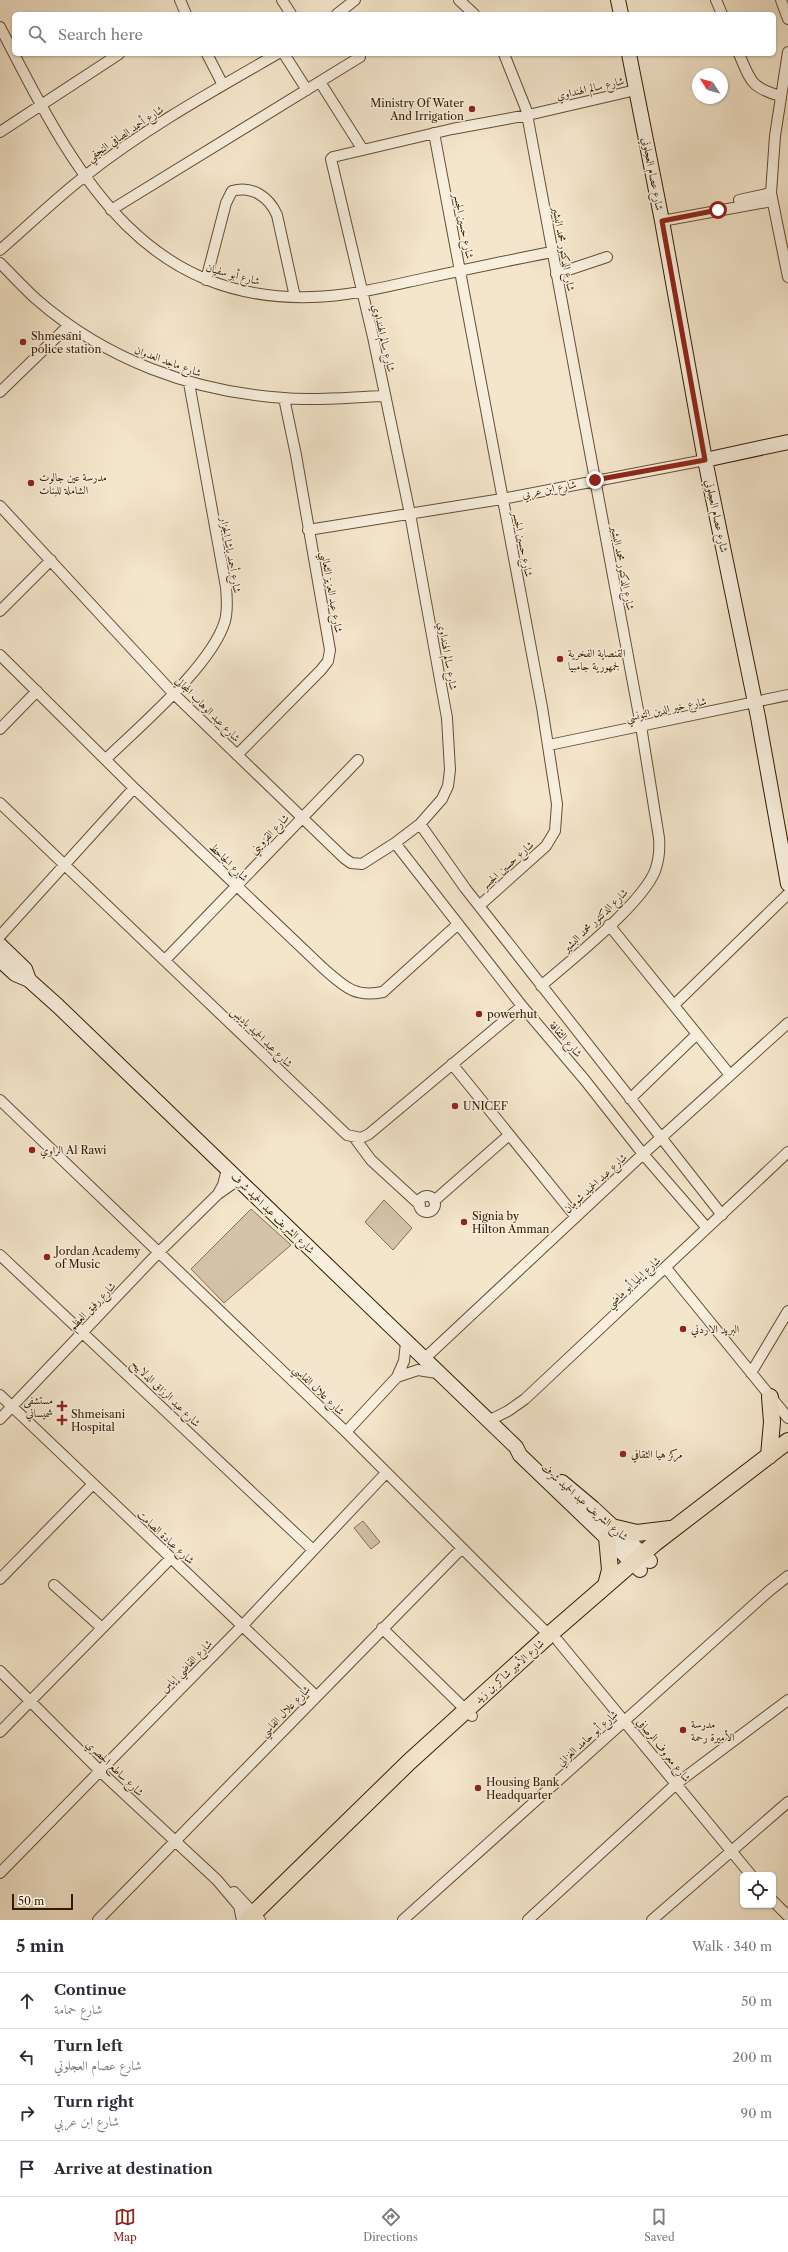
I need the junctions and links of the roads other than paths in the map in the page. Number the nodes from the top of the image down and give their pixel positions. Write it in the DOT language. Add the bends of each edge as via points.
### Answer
graph roads {
  1 [pos="180,0"];
  2 [pos="282,0"];
  3 [pos="355,0"];
  4 [pos="459,0"];
  5 [pos="618,0"];
  6 [pos="716,0"];
  7 [pos="781,0"];
  8 [pos="185,12"];
  9 [pos="290,12"];
  10 [pos="340,12"];
  11 [pos="472,12"];
  12 [pos="621,12"];
  13 [pos="721,12"];
  14 [pos="788,19"];
  15 [pos="0,26"];
  16 [pos="12,50"];
  17 [pos="788,52"];
  18 [pos="15,56"];
  19 [pos="116,56"];
  20 [pos="208,56"];
  21 [pos="274,56"];
  22 [pos="285,56"];
  23 [pos="505,56"];
  24 [pos="629,56"];
  25 [pos="740,56"];
  26 [pos="360,57"];
  27 [pos="320,82"];
  28 [pos="223,85"];
  29 [pos="636,87"];
  30 [pos="307,90"];
  31 [pos="780,96"];
  32 [pos="40,105"];
  33 [pos="527,112"];
  34 [pos="0,132"];
  35 [pos="434,133"];
  36 [pos="363,150"];
  37 [pos="84,177"];
  38 [pos="771,197"];
  39 [pos="112,210"];
  40 [pos="662,218"];
  41 [pos="0,250"];
  42 [pos="552,252"];
  43 [pos="607,257"];
  44 [pos="0,263"];
  45 [pos="460,270"];
  46 [pos="556,274"];
  47 [pos="788,277"];
  48 [pos="206,280"];
  49 [pos="361,292"];
  50 [pos="295,297"];
  51 [pos="69,325"];
  52 [pos="189,383"];
  53 [pos="0,392"];
  54 [pos="384,396"];
  55 [pos="284,398"];
  56 [pos="788,442"];
  57 [pos="705,460"];
  58 [pos="595,480"];
  59 [pos="502,499"];
  60 [pos="0,506"];
  61 [pos="410,514"];
  62 [pos="308,530"];
  63 [pos="51,560"];
  64 [pos="0,611"];
  65 [pos="0,655"];
  66 [pos="37,691"];
  67 [pos="173,693"];
  68 [pos="788,695"];
  69 [pos="755,702"];
  70 [pos="641,726"];
  71 [pos="0,729"];
  72 [pos="549,745"];
  73 [pos="237,755"];
  74 [pos="106,759"];
  75 [pos="358,760"];
  76 [pos="134,788"];
  77 [pos="0,803"];
  78 [pos="302,818"];
  79 [pos="420,824"];
  80 [pos="395,843"];
  81 [pos="65,865"];
  82 [pos="788,884"];
  83 [pos="236,886"];
  84 [pos="788,894"];
  85 [pos="479,906"];
  86 [pos="457,925"];
  87 [pos="609,925"];
  88 [pos="0,936"];
  89 [pos="0,945"];
  90 [pos="0,960"];
  91 [pos="165,960"];
  92 [pos="30,980"];
  93 [pos="541,986"];
  94 [pos="674,1005"];
  95 [pos="522,1006"];
  96 [pos="787,1025"];
  97 [pos="697,1034"];
  98 [pos="452,1064"];
  99 [pos="730,1075"];
  100 [pos="630,1099"];
  101 [pos="0,1100"];
  102 [pos="508,1135"];
  103 [pos="354,1137"];
  104 [pos="661,1138"];
  105 [pos="788,1152"];
  106 [pos="643,1154"];
  107 [pos="226,1169"];
  108 [pos="238,1180"];
  109 [pos="218,1194"];
  110 [pos="722,1214"];
  111 [pos="576,1217"];
  112 [pos="707,1228"];
  113 [pos="158,1252"];
  114 [pos="0,1255"];
  115 [pos="666,1268"];
  116 [pos="788,1311"];
  117 [pos="83,1331"];
  118 [pos="406,1343"];
  119 [pos="424,1360"];
  120 [pos="437,1373"];
  121 [pos="751,1373"];
  122 [pos="397,1378"];
  123 [pos="0,1395"];
  124 [pos="770,1397"];
  125 [pos="12,1407"];
  126 [pos="788,1418"];
  127 [pos="0,1419"];
  128 [pos="488,1421"];
  129 [pos="346,1432"];
  130 [pos="788,1441"];
  131 [pos="788,1454"];
  132 [pos="769,1456"];
  133 [pos="386,1473"];
  134 [pos="93,1484"];
  135 [pos="674,1528"];
  136 [pos="611,1533"];
  137 [pos="462,1548"];
  138 [pos="313,1550"];
  139 [pos="171,1558"];
  140 [pos="641,1562"];
  141 [pos="788,1576"];
  142 [pos="0,1579"];
  143 [pos="54,1585"];
  144 [pos="606,1585"];
  145 [pos="243,1625"];
  146 [pos="102,1628"];
  147 [pos="382,1628"];
  148 [pos="554,1638"];
  149 [pos="0,1671"];
  150 [pos="316,1696"];
  151 [pos="788,1700"];
  152 [pos="31,1701"];
  153 [pos="470,1713"];
  154 [pos="624,1720"];
  155 [pos="0,1732"];
  156 [pos="101,1772"];
  157 [pos="676,1784"];
  158 [pos="788,1802"];
  159 [pos="175,1840"];
  160 [pos="730,1850"];
  161 [pos="748,1872"];
  162 [pos="0,1873"];
  163 [pos="776,1905"];
  164 [pos="788,1916"];
  165 [pos="254,1919"];
  166 [pos="98,1920"];
  167 [pos="403,1920"];
  168 [pos="528,1920"];
  169 [pos="652,1920"];
  1 -- 8 [label="street"];
  2 -- 9 [label="street"];
  3 -- 10 [label="street"];
  4 -- 11 [label="street"];
  5 -- 12 [label="street"];
  6 -- 13 [label="street"];
  7 -- 14 [label="street"];
  15 -- 16 [label="street, شارع أبو سفيان"];
  17 -- 31 [label="street"];
  18 -- 32 [label="street, شارع أبو سفيان"];
  19 -- 32 [label="street"];
  20 -- 28 [label="street"];
  21 -- 28 [label="street, شارع أحمد الصافي النجفي"];
  22 -- 30 [label="street"];
  23 -- 33 [label="street, شارع الدكتور محمد البشير"];
  24 -- 29 [label="street, شارع عصام العجلوني"];
  25 -- 31 [label="street" via="752,82 758,88"];
  26 -- 27 [label="street"];
  27 -- 30 [label="street"];
  27 -- 36 [label="street"];
  28 -- 37 [label="street, شارع أحمد الصافي النجفي" via="161,122"];
  29 -- 33 [label="street, شارع سالم الهنداوي"];
  29 -- 40 [label="street, شارع عصام العجلوني"];
  30 -- 39 [label="street"];
  31 -- 38 [label="street"];
  32 -- 34 [label="street"];
  32 -- 37 [label="street, شارع أبو سفيان"];
  33 -- 35 [label="street, شارع سالم الهنداوي"];
  33 -- 42 [label="street, شارع الدكتور محمد البشير"];
  35 -- 36 [label="street, شارع سالم الهنداوي"];
  35 -- 45 [label="street, شارع حسين الجسر"];
  36 -- 49 [label="street, شارع سالم الهنداوي" via="333,157 330,161"];
  37 -- 39 [label="street, شارع أبو سفيان"];
  37 -- 41 [label="street, شارع أحمد الصافي النجفي"];
  38 -- 40 [label="street"];
  38 -- 47 [label="street"];
  39 -- 48 [label="street, شارع أبو سفيان" via="161,255"];
  40 -- 57 [label="street, شارع عصام العجلوني"];
  42 -- 45 [label="street, شارع أبو سفيان"];
  42 -- 46 [label="street, شارع الدكتور محمد البشير"];
  43 -- 46 [label="street"];
  44 -- 51 [label="street, شارع ماجد العدوان" via="36,299"];
  45 -- 49 [label="street, شارع أبو سفيان"];
  45 -- 59 [label="street, شارع حسين الجسر"];
  46 -- 58 [label="street, شارع الدكتور محمد البشير"];
  48 -- 50 [label="street, شارع أبو سفيان" via="249,291"];
  48 -- 50 [label="street" via="226,204 232,191 241,188 264,197 273,205"];
  49 -- 50 [label="street, شارع أبو سفيان"];
  49 -- 54 [label="street, شارع سالم الهنداوي"];
  51 -- 52 [label="street, شارع ماجد العدوان" via="139,364"];
  51 -- 53 [label="street"];
  52 -- 55 [label="street, شارع ماجد العدوان"];
  52 -- 67 [label="street, شارع أحمد باشا الجزار" via="227,602 225,620 211,649"];
  54 -- 55 [label="street, شارع ماجد العدوان"];
  54 -- 61 [label="street, شارع سالم الهنداوي"];
  55 -- 62 [label="street, شارع عبد العزيز الثعالبي"];
  56 -- 57 [label="street, شارع ابن عربي"];
  57 -- 58 [label="street, شارع ابن عربي"];
  57 -- 69 [label="street, شارع عصام العجلوني"];
  58 -- 59 [label="street, شارع ابن عربي"];
  58 -- 70 [label="street, شارع الدكتور محمد البشير"];
  59 -- 61 [label="street, شارع ابن عربي"];
  59 -- 72 [label="street, شارع حسين الجسر"];
  60 -- 63 [label="street, شارع عبد الوهاب المجالي"];
  61 -- 62 [label="street, شارع ابن عربي"];
  61 -- 79 [label="street, شارع سالم الهنداوي" via="447,718 450,770 448,786 442,799"];
  62 -- 73 [label="street, شارع عبد العزيز الثعالبي" via="330,650 328,661"];
  63 -- 64 [label="street"];
  63 -- 67 [label="street, شارع عبد الوهاب المجالي"];
  65 -- 66 [label="street, شارع الجاحظ"];
  66 -- 71 [label="street"];
  66 -- 74 [label="street, شارع الجاحظ"];
  67 -- 73 [label="street, شارع عبد الوهاب المجالي"];
  67 -- 74 [label="street, شارع أحمد باشا الجزار"];
  68 -- 69 [label="street, شارع خير الدين التونسي"];
  69 -- 70 [label="street, شارع خير الدين التونسي"];
  69 -- 82 [label="street, شارع عصام العجلوني"];
  70 -- 72 [label="street, شارع خير الدين التونسي"];
  70 -- 87 [label="street, شارع الدكتور محمد البشير" via="657,820 658,860 650,881"];
  72 -- 85 [label="street, شارع حسين الجسر" via="557,804 555,831 537,856"];
  73 -- 78 [label="street, شارع عبد الوهاب المجالي"];
  74 -- 76 [label="street, شارع الجاحظ"];
  75 -- 78 [label="street, شارع القزويني"];
  76 -- 81 [label="street"];
  76 -- 83 [label="street, شارع الجاحظ"];
  77 -- 81 [label="street, شارع عبد الحميد باديس"];
  78 -- 80 [label="street, شارع عبد الوهاب المجالي" via="351,863 362,864"];
  78 -- 83 [label="street, شارع القزويني"];
  79 -- 80 [label="street, شارع عبد الوهاب المجالي"];
  79 -- 85 [label="street, شارع الثقافة"];
  80 -- 86 [label="street, شارع الثقافة"];
  81 -- 88 [label="street"];
  81 -- 91 [label="street, شارع عبد الحميد باديس"];
  83 -- 86 [label="street, شارع الجاحظ" via="323,968 350,990 360,994 382,992"];
  83 -- 91 [label="street, شارع القزويني"];
  84 -- 94 [label="street"];
  85 -- 93 [label="street, شارع الثقافة"];
  86 -- 95 [label="street, شارع الثقافة"];
  87 -- 93 [label="street, شارع الدكتور محمد البشير"];
  87 -- 94 [label="street"];
  89 -- 92 [label="street, شارع الشريف عبد الحميد شرف" via="26,969"];
  90 -- 92 [label="street, شارع الشريف عبد الحميد شرف" via="15,974"];
  91 -- 103 [label="street, شارع عبد الحميد باديس" via="340,1130"];
  92 -- 107 [label="street, شارع الشريف عبد الحميد شرف"];
  93 -- 100 [label="street, شارع الثقافة"];
  94 -- 97 [label="street"];
  95 -- 98 [label="street"];
  95 -- 106 [label="street, شارع الثقافة"];
  96 -- 99 [label="street, شارع عبد الحميد شومان"];
  97 -- 99 [label="street"];
  97 -- 100 [label="street"];
  98 -- 102 [label="street"];
  98 -- 103 [label="street" via="369,1134 361,1138"];
  99 -- 104 [label="street, شارع عبد الحميد شومان"];
  100 -- 104 [label="street, شارع الثقافة"];
  101 -- 113 [label="street, شارع علال الفاسي"];
  102 -- 103 [label="street" via="434,1201 427,1197 422,1199 420,1205 371,1160"];
  102 -- 111 [label="street"];
  104 -- 106 [label="street, شارع عبد الحميد شومان"];
  104 -- 110 [label="street, شارع الثقافة"];
  105 -- 110 [label="street, شارع إيليا أبو ماضي"];
  106 -- 111 [label="street, شارع عبد الحميد شومان"];
  106 -- 112 [label="street, شارع الثقافة"];
  107 -- 108 [label="street, شارع الشريف عبد الحميد شرف"];
  107 -- 109 [label="street, شارع رفيق العظم" via="223,1185"];
  108 -- 109 [label="street, شارع رفيق العظم"];
  108 -- 118 [label="street, شارع الشريف عبد الحميد شرف"];
  109 -- 113 [label="street, شارع رفيق العظم"];
  110 -- 112 [label="street, شارع إيليا أبو ماضي"];
  111 -- 119 [label="street, شارع عبد الحميد شومان"];
  112 -- 115 [label="street, شارع إيليا أبو ماضي"];
  113 -- 117 [label="street, شارع رفيق العظم"];
  113 -- 129 [label="street, شارع علال الفاسي"];
  114 -- 117 [label="street, شارع عبد الرزاق الدلابيح"];
  115 -- 121 [label="street"];
  115 -- 128 [label="street, شارع إيليا أبو ماضي" via="525,1399"];
  116 -- 121 [label="street"];
  117 -- 125 [label="street, شارع رفيق العظم"];
  117 -- 138 [label="street, شارع عبد الرزاق الدلابيح"];
  118 -- 119 [label="street, شارع الشريف عبد الحميد شرف"];
  118 -- 122 [label="street" via="404,1361"];
  119 -- 120 [label="street, شارع الشريف عبد الحميد شرف"];
  120 -- 122 [label="street" via="418,1370"];
  120 -- 128 [label="street, شارع الشريف عبد الحميد شرف"];
  121 -- 124 [label="street"];
  122 -- 129 [label="street"];
  123 -- 125 [label="street, شارع عبادة الصامت"];
  124 -- 126 [label="street"];
  124 -- 132 [label="main road" via="772,1422"];
  125 -- 127 [label="street, شارع رفيق العظم"];
  125 -- 134 [label="street, شارع عبادة الصامت"];
  128 -- 136 [label="street, شارع الشريف عبد الحميد شرف" via="516,1447 520,1455"];
  129 -- 133 [label="street, شارع علال الفاسي"];
  130 -- 132 [label="main road, شارع الأمير شاكر بن زيد"];
  131 -- 140 [label="main road, شارع الأمير شاكر بن زيد"];
  132 -- 135 [label="main road, شارع الأمير شاكر بن زيد"];
  133 -- 137 [label="street, شارع علال الفاسي"];
  133 -- 138 [label="street, شارع القاضي إياس"];
  134 -- 139 [label="street, شارع عبادة الصامت"];
  134 -- 142 [label="street"];
  135 -- 136 [label="main road" via="637,1533"];
  135 -- 140 [label="main road, شارع الأمير شاكر بن زيد"];
  136 -- 140 [label="street, شارع الشريف عبد الحميد شرف"];
  136 -- 144 [label="main road" via="610,1570"];
  137 -- 147 [label="street, شارع علال الفاسي"];
  137 -- 148 [label="street, شارع علال الفاسي"];
  138 -- 145 [label="street, شارع القاضي إياس"];
  139 -- 145 [label="street, شارع عبادة الصامت"];
  139 -- 146 [label="street"];
  140 -- 144 [label="main road, شارع الأمير شاكر بن زيد"];
  140 -- 148 [label="main road, شارع الأمير شاكر بن زيد"];
  141 -- 154 [label="street, شارع أبو حامد الغزالي"];
  143 -- 146 [label="street"];
  144 -- 148 [label="main road, شارع الأمير شاكر بن زيد"];
  145 -- 150 [label="street, شارع عبادة الصامت"];
  145 -- 156 [label="street, شارع القاضي إياس"];
  146 -- 152 [label="street"];
  147 -- 150 [label="street, شارع علال الفاسي"];
  147 -- 153 [label="street"];
  148 -- 153 [label="main road, شارع الأمير شاكر بن زيد"];
  148 -- 154 [label="street, شارع معروف الرصافي"];
  149 -- 152 [label="street, شارع ساطع الحصري"];
  150 -- 159 [label="street, شارع علال الفاسي"];
  151 -- 157 [label="street"];
  152 -- 155 [label="street"];
  152 -- 156 [label="street, شارع ساطع الحصري"];
  153 -- 165 [label="main road, شارع الأمير شاكر بن زيد" via="409,1762"];
  154 -- 157 [label="street, شارع معروف الرصافي"];
  154 -- 167 [label="street, شارع أبو حامد الغزالي"];
  156 -- 159 [label="street, شارع ساطع الحصري"];
  156 -- 162 [label="street, شارع القاضي إياس"];
  157 -- 160 [label="street, شارع معروف الرصافي"];
  157 -- 168 [label="street"];
  158 -- 160 [label="street"];
  159 -- 165 [label="street, شارع ساطع الحصري" via="217,1880 237,1895"];
  159 -- 166 [label="street, شارع علال الفاسي"];
  160 -- 161 [label="street, شارع معروف الرصافي"];
  160 -- 169 [label="street"];
  163 -- 164 [label="street"];
}
